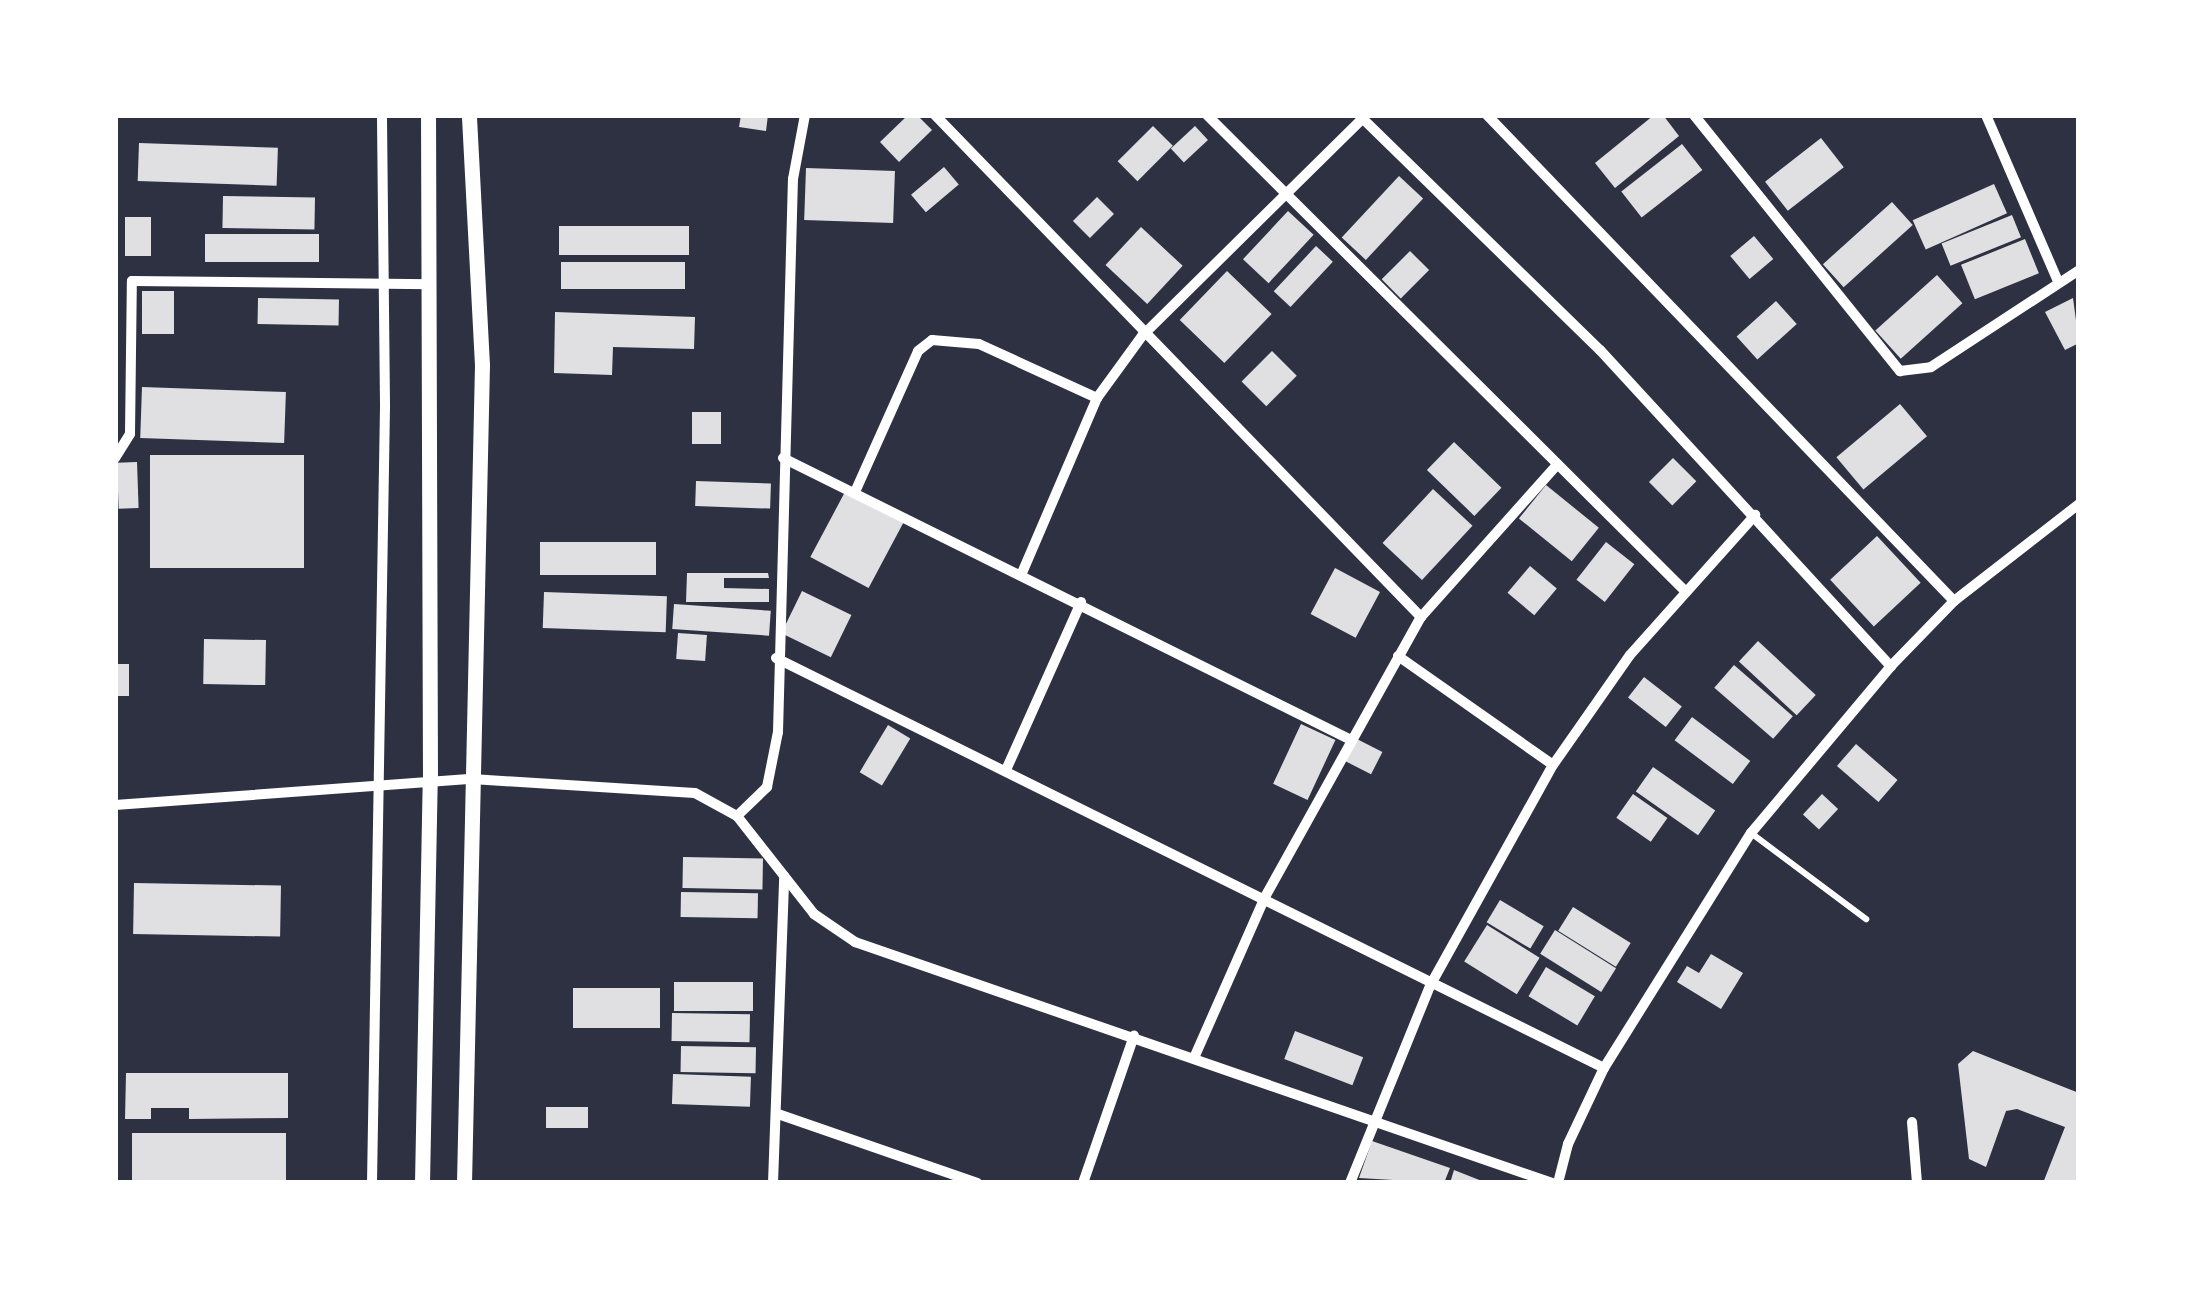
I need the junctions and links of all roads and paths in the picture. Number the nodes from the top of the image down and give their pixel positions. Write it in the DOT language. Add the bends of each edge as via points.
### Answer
graph roads {
  1 [pos="382,115"];
  2 [pos="428,115"];
  3 [pos="469,115"];
  4 [pos="935,115"];
  5 [pos="1206,115"];
  6 [pos="1487,115"];
  7 [pos="1694,115"];
  8 [pos="1986,115"];
  9 [pos="802,116"];
  10 [pos="1361,117"];
  11 [pos="1287,195"];
  12 [pos="2079,270"];
  13 [pos="2058,281"];
  14 [pos="386,284"];
  15 [pos="432,284"];
  16 [pos="1142,336"];
  17 [pos="1097,398"];
  18 [pos="115,458"];
  19 [pos="784,458"];
  20 [pos="1558,464"];
  21 [pos="855,492"];
  22 [pos="2079,504"];
  23 [pos="1755,515"];
  24 [pos="1022,573"];
  25 [pos="1686,592"];
  26 [pos="1954,601"];
  27 [pos="1080,602"];
  28 [pos="1422,617"];
  29 [pos="1398,656"];
  30 [pos="776,658"];
  31 [pos="1891,666"];
  32 [pos="1350,739"];
  33 [pos="1552,764"];
  34 [pos="1006,770"];
  35 [pos="472,778"];
  36 [pos="430,780"];
  37 [pos="379,784"];
  38 [pos="115,805"];
  39 [pos="737,816"];
  40 [pos="1751,833"];
  41 [pos="784,875"];
  42 [pos="1266,897"];
  43 [pos="1866,919"];
  44 [pos="1431,984"];
  45 [pos="1134,1036"];
  46 [pos="1194,1058"];
  47 [pos="1604,1068"];
  48 [pos="778,1114"];
  49 [pos="1373,1120"];
  50 [pos="1912,1122"];
  51 [pos="372,1183"];
  52 [pos="422,1183"];
  53 [pos="464,1183"];
  54 [pos="773,1183"];
  55 [pos="976,1183"];
  56 [pos="1083,1183"];
  57 [pos="1350,1183"];
  58 [pos="1555,1183"];
  59 [pos="1917,1183"];
  1 -- 14 [label="street"];
  2 -- 15 [label="street"];
  3 -- 35 [label="street" via="482,365"];
  4 -- 16 [label="street"];
  5 -- 11 [label="street"];
  6 -- 26 [label="street"];
  7 -- 13 [label="street" via="1900,371 1931,367"];
  8 -- 13 [label="street"];
  9 -- 19 [label="street" via="793,179"];
  10 -- 11 [label="street"];
  10 -- 23 [label="street" via="1600,350"];
  11 -- 16 [label="street"];
  11 -- 20 [label="street"];
  12 -- 13 [label="street"];
  14 -- 15 [label="street"];
  14 -- 18 [label="street" via="132,281 130,434"];
  14 -- 37 [label="street"];
  15 -- 36 [label="street"];
  16 -- 17 [label="street"];
  16 -- 28 [label="street"];
  17 -- 21 [label="street" via="979,344 932,340 918,351"];
  17 -- 24 [label="street"];
  19 -- 21 [label="street"];
  19 -- 30 [label="street"];
  20 -- 25 [label="street"];
  20 -- 28 [label="street"];
  21 -- 24 [label="street"];
  22 -- 26 [label="street"];
  23 -- 25 [label="street"];
  23 -- 31 [label="street"];
  24 -- 27 [label="street"];
  25 -- 33 [label="street" via="1630,655"];
  26 -- 31 [label="street"];
  27 -- 32 [label="street"];
  27 -- 34 [label="street"];
  28 -- 29 [label="street"];
  29 -- 32 [label="street"];
  29 -- 33 [label="street"];
  30 -- 34 [label="street"];
  30 -- 39 [label="street" via="774,770 767,787"];
  31 -- 40 [label="street"];
  32 -- 42 [label="street"];
  33 -- 44 [label="street"];
  34 -- 42 [label="street"];
  35 -- 36 [label="street"];
  35 -- 39 [label="street" via="695,793"];
  35 -- 53 [label="street"];
  36 -- 37 [label="street"];
  36 -- 52 [label="street"];
  37 -- 38 [label="street"];
  37 -- 51 [label="street"];
  39 -- 41 [label="street"];
  40 -- 43 [label="lane"];
  40 -- 47 [label="street"];
  41 -- 45 [label="street" via="814,914 855,942"];
  41 -- 48 [label="street"];
  42 -- 44 [label="street"];
  42 -- 46 [label="street"];
  44 -- 47 [label="street"];
  44 -- 49 [label="street"];
  45 -- 46 [label="street"];
  45 -- 56 [label="street"];
  46 -- 49 [label="street"];
  47 -- 58 [label="street"];
  48 -- 54 [label="street"];
  48 -- 55 [label="street"];
  49 -- 57 [label="street"];
  49 -- 58 [label="street"];
  50 -- 59 [label="street"];
}
